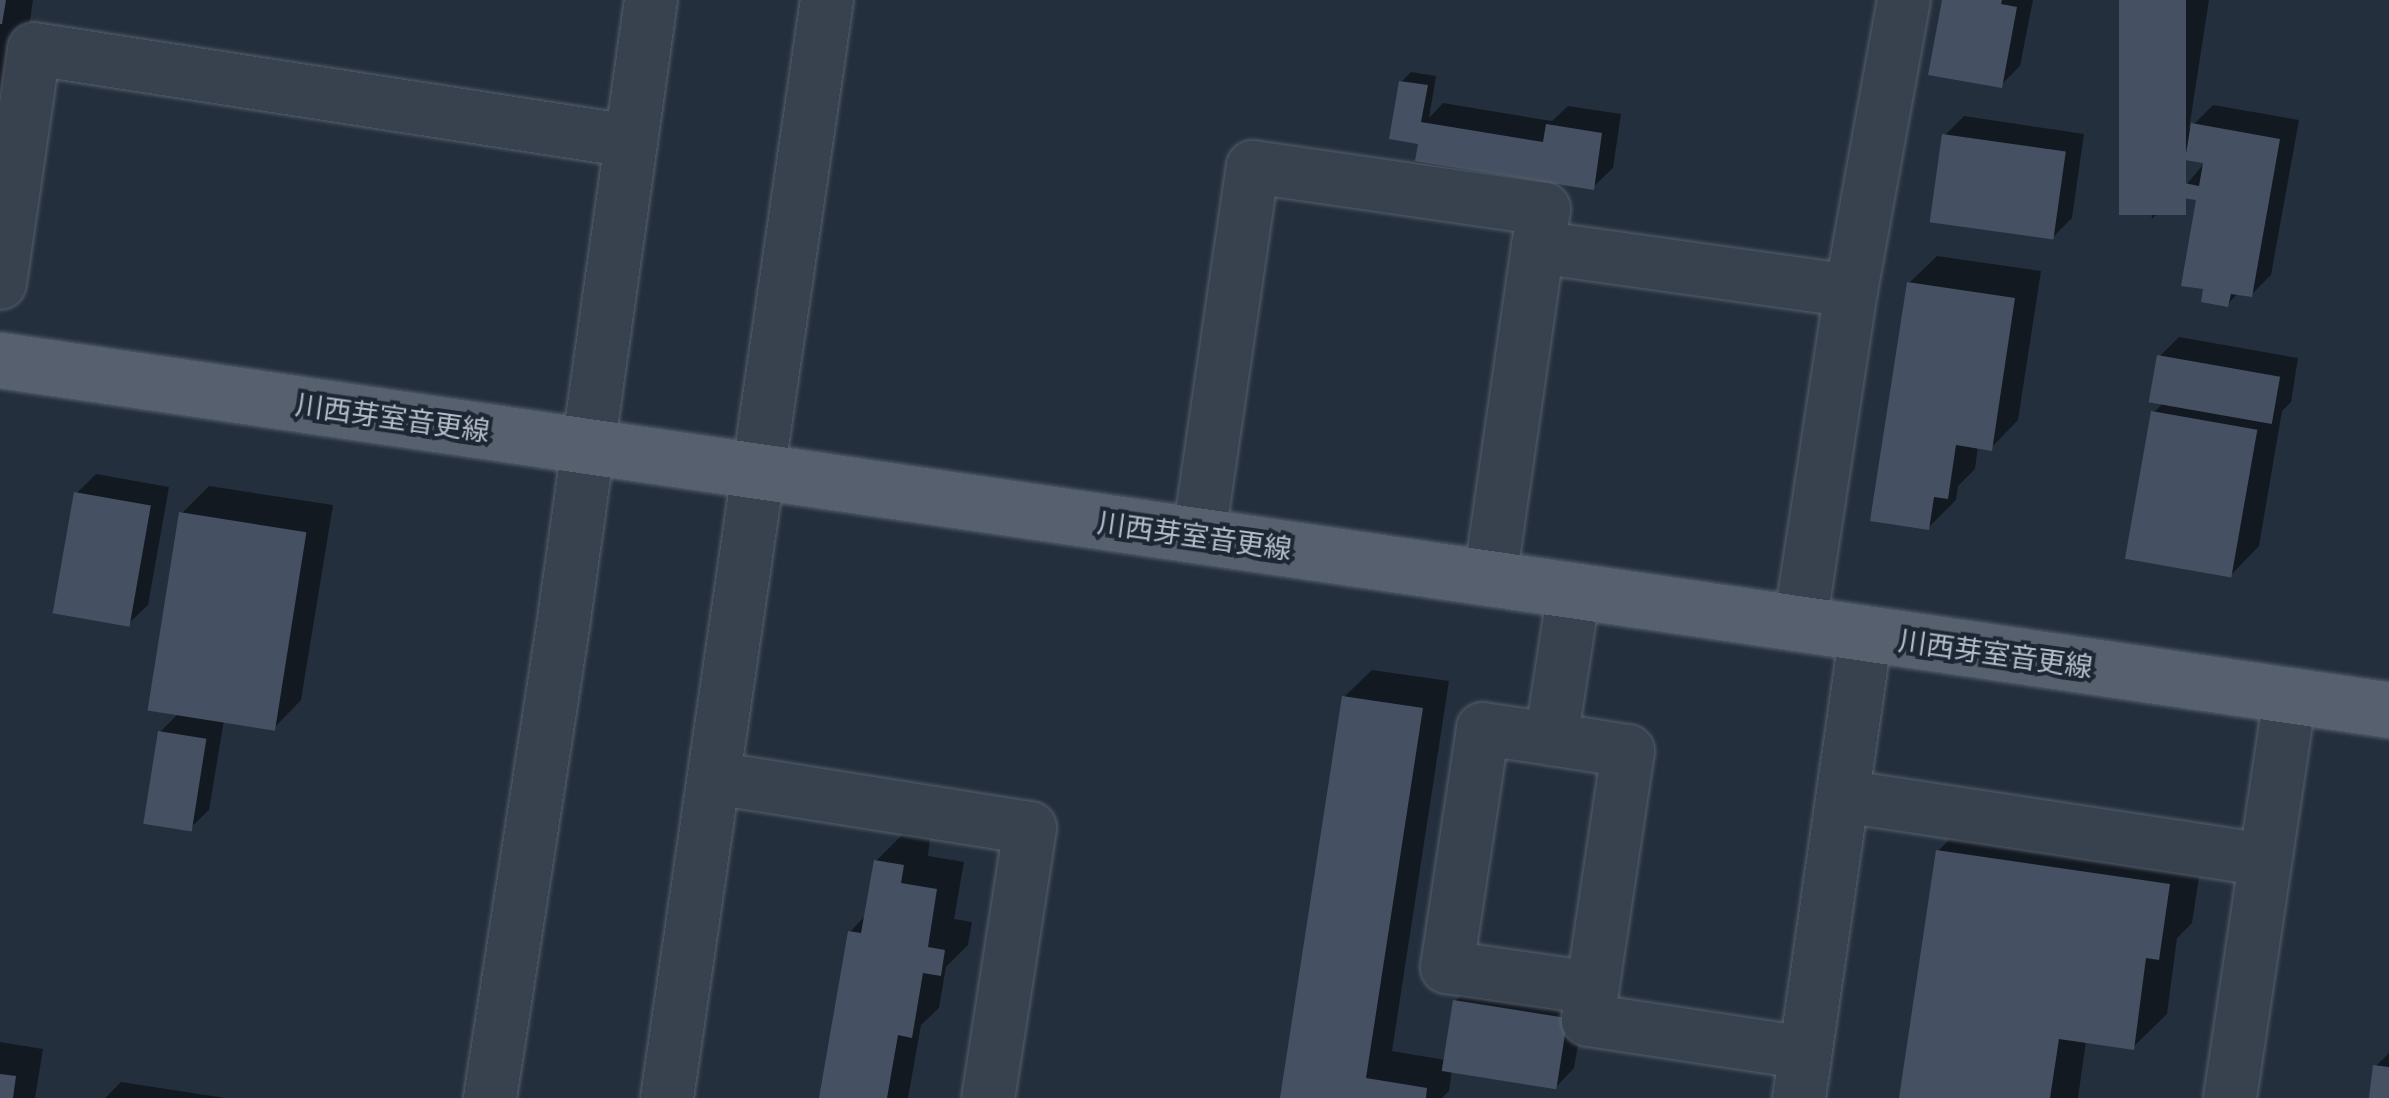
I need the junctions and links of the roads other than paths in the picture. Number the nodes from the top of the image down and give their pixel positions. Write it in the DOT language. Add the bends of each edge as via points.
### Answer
graph roads {
  1 [pos="651,0"];
  2 [pos="827,0"];
  3 [pos="1904,0"];
  4 [pos="630,141"];
  5 [pos="1538,247"];
  6 [pos="0,283"];
  7 [pos="1851,291"];
  8 [pos="0,360"];
  9 [pos="587,446"];
  10 [pos="760,471"];
  11 [pos="1199,536"];
  12 [pos="1490,579"];
  13 [pos="1574,591"];
  14 [pos="1800,624"];
  15 [pos="1866,634"];
  16 [pos="2290,696"];
  17 [pos="2389,710"];
  18 [pos="1552,739"];
  19 [pos="714,778"];
  20 [pos="1843,796"];
  21 [pos="2264,860"];
  22 [pos="1592,988"];
  23 [pos="1802,1075"];
  24 [pos="490,1098"];
  25 [pos="667,1098"];
  26 [pos="988,1098"];
  27 [pos="2230,1098"];
  1 -- 4 [label="street"];
  2 -- 10 [label="street"];
  3 -- 7 [label="street"];
  4 -- 6 [label="street" via="34,49"];
  4 -- 9 [label="street"];
  5 -- 7 [label="street"];
  5 -- 11 [label="street" via="1544,209 1253,167"];
  5 -- 12 [label="street"];
  7 -- 14 [label="street"];
  8 -- 9 [label="main road, 川西芽室音更線"];
  9 -- 10 [label="main road, 川西芽室音更線"];
  9 -- 24 [label="street"];
  10 -- 11 [label="main road, 川西芽室音更線"];
  10 -- 19 [label="street"];
  11 -- 12 [label="main road, 川西芽室音更線"];
  12 -- 13 [label="main road, 川西芽室音更線"];
  13 -- 14 [label="main road, 川西芽室音更線"];
  13 -- 18 [label="street"];
  14 -- 15 [label="main road, 川西芽室音更線"];
  15 -- 16 [label="main road, 川西芽室音更線"];
  15 -- 20 [label="street"];
  16 -- 17 [label="main road, 川西芽室音更線"];
  16 -- 21 [label="street"];
  18 -- 22 [label="street" via="1628,750"];
  18 -- 22 [label="street" via="1482,729 1448,967"];
  19 -- 25 [label="street"];
  19 -- 26 [label="street" via="1030,828"];
  20 -- 21 [label="street"];
  20 -- 23 [label="street"];
  21 -- 27 [label="street"];
  22 -- 23 [label="street" via="1588,1020"];
}
